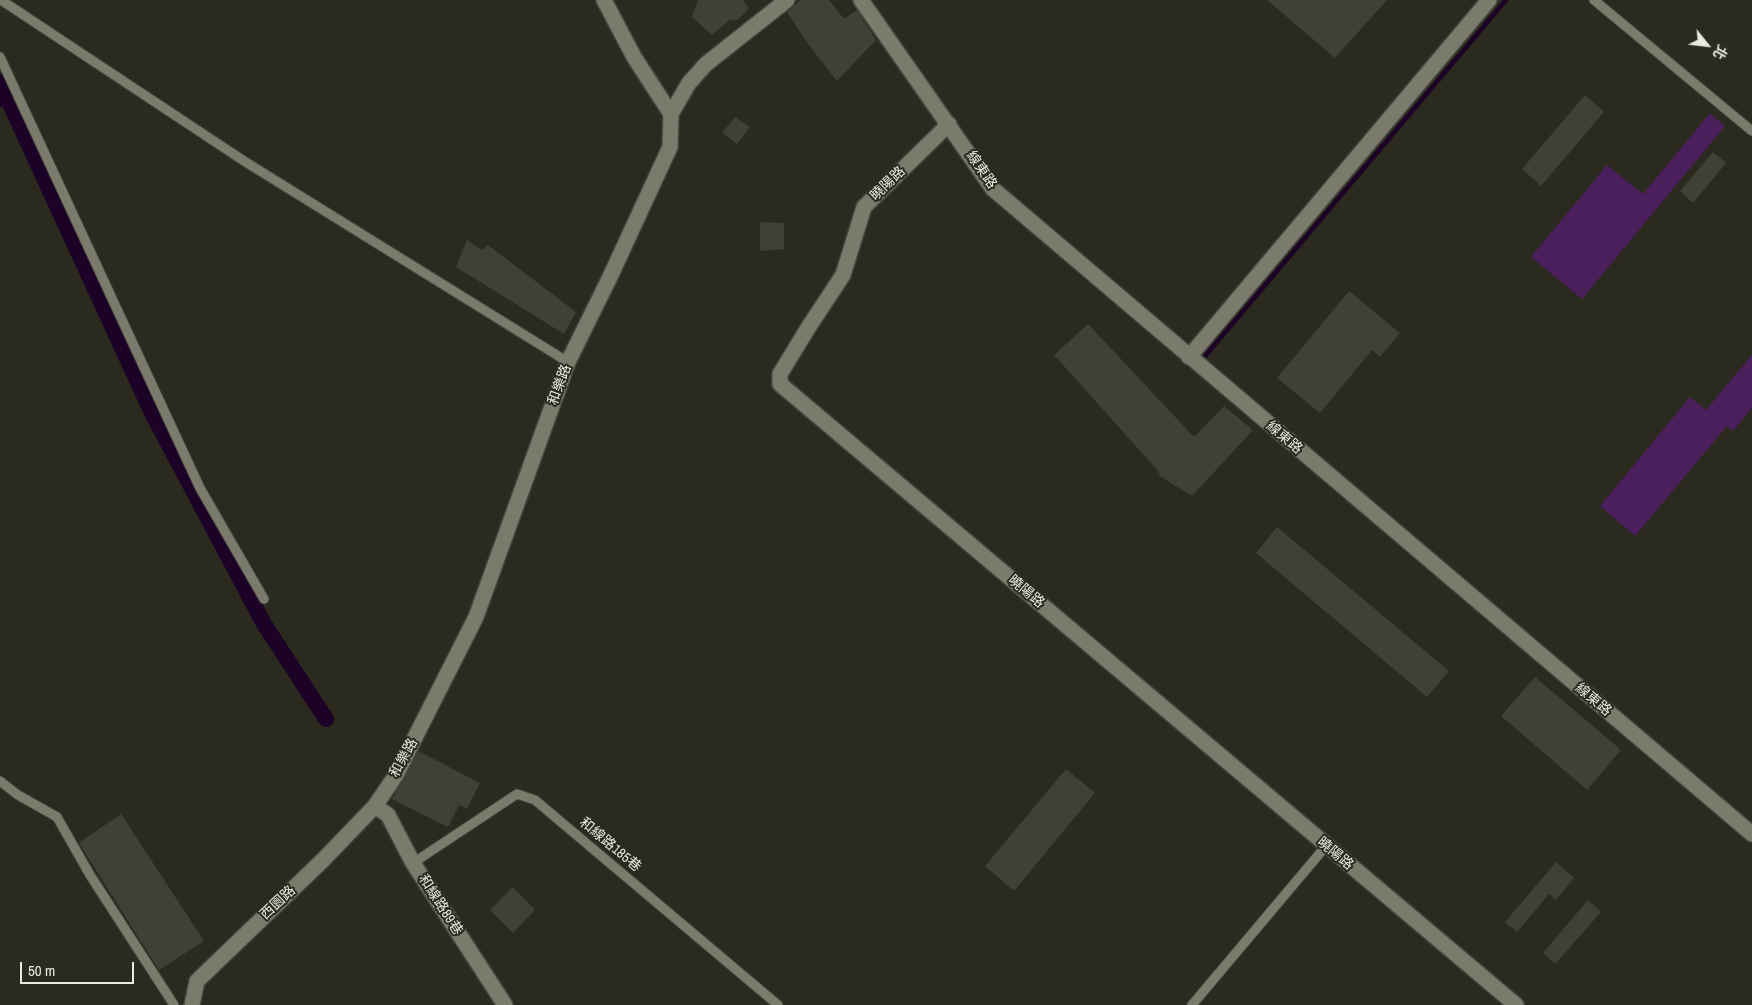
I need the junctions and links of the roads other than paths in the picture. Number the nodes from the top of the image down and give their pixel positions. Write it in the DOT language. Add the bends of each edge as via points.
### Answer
graph roads {
  1 [pos="1,0"];
  2 [pos="604,0"];
  3 [pos="787,0"];
  4 [pos="861,0"];
  5 [pos="1489,0"];
  6 [pos="1594,0"];
  7 [pos="0,57"];
  8 [pos="671,114"];
  9 [pos="949,124"];
  10 [pos="1752,131"];
  11 [pos="1188,358"];
  12 [pos="568,362"];
  13 [pos="264,599"];
  14 [pos="0,781"];
  15 [pos="375,806"];
  16 [pos="1752,834"];
  17 [pos="1326,846"];
  18 [pos="413,863"];
  19 [pos="174,1005"];
  20 [pos="192,1005"];
  21 [pos="505,1005"];
  22 [pos="778,1005"];
  23 [pos="1192,1005"];
  24 [pos="1516,1005"];
  1 -- 12 [label="lane" via="244,160"];
  2 -- 8 [label="street" via="634,57"];
  3 -- 8 [label="street, 和樂路" via="706,64 689,83"];
  4 -- 9 [label="street, 線東路"];
  5 -- 11 [label="street"];
  6 -- 10 [label="lane"];
  7 -- 13 [label="lane" via="200,488"];
  8 -- 12 [label="street, 和樂路" via="670,147"];
  9 -- 11 [label="street, 線東路" via="993,189"];
  9 -- 17 [label="street, 曉陽路" via="864,207 843,275 780,374 780,384"];
  11 -- 16 [label="street, 線東路"];
  12 -- 15 [label="street, 和樂路" via="476,617 396,775"];
  14 -- 19 [label="lane" via="58,818 90,875"];
  15 -- 18 [label="street, 和線路89巷" via="388,815"];
  15 -- 20 [label="street, 西園路" via="323,860 209,967 197,981"];
  17 -- 23 [label="lane"];
  17 -- 24 [label="street, 曉陽路"];
  18 -- 21 [label="street, 和線路89巷"];
  18 -- 22 [label="lane, 和線路185巷" via="517,794 535,800"];
}
